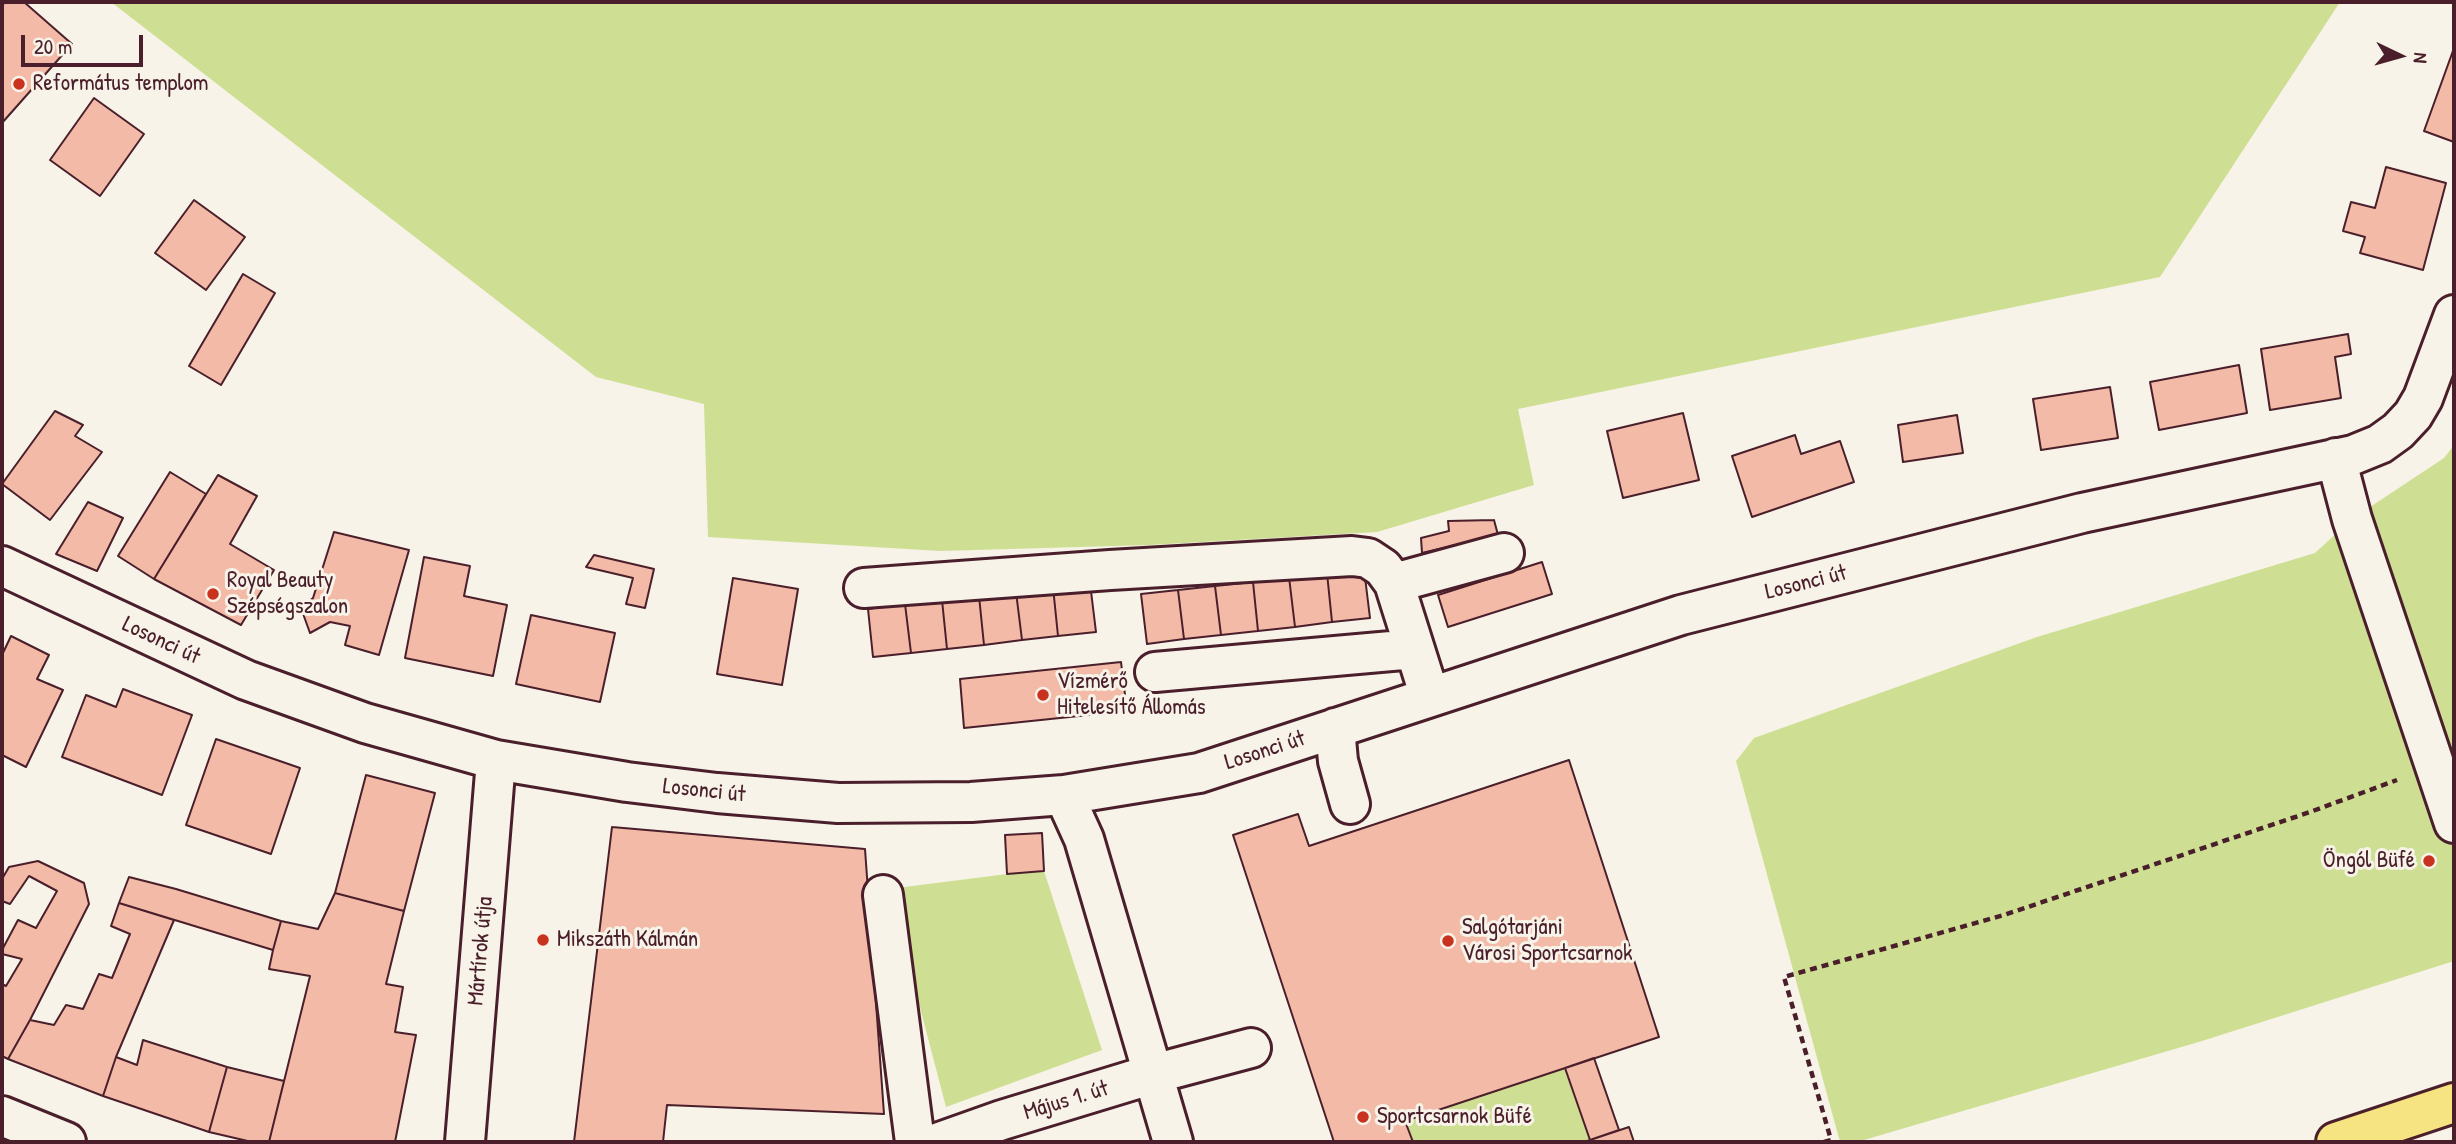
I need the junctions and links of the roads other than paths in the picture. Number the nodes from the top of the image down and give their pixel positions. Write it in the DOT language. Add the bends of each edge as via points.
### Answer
graph roads {
  1 [pos="2452,326"];
  2 [pos="2336,458"];
  3 [pos="1504,553"];
  4 [pos="2,566"];
  5 [pos="1394,583"];
  6 [pos="864,588"];
  7 [pos="1414,649"];
  8 [pos="1155,672"];
  9 [pos="1430,697"];
  10 [pos="1335,728"];
  11 [pos="496,760"];
  12 [pos="1064,794"];
  13 [pos="1350,804"];
  14 [pos="2454,823"];
  15 [pos="883,895"];
  16 [pos="1251,1048"];
  17 [pos="1142,1077"];
  18 [pos="2454,1103"];
  19 [pos="2,1116"];
  20 [pos="66,1142"];
  21 [pos="466,1142"];
  22 [pos="915,1142"];
  23 [pos="940,1142"];
  24 [pos="1173,1142"];
  25 [pos="2336,1142"];
  1 -- 2 [label="street, Losonci út" via="2413,415 2380,444"];
  2 -- 9 [label="street, Losonci út" via="2082,513 1681,615"];
  2 -- 14 [label="street" via="2352,519"];
  3 -- 5 [label="street"];
  4 -- 11 [label="street, Losonci út" via="246,680 365,723"];
  5 -- 6 [label="street" via="1368,558 1352,556"];
  5 -- 7 [label="street"];
  7 -- 8 [label="street"];
  7 -- 9 [label="street"];
  9 -- 10 [label="street, Losonci út"];
  10 -- 12 [label="street, Losonci út" via="1199,773"];
  10 -- 13 [label="street"];
  11 -- 12 [label="street, Losonci út" via="640,784 838,803 971,802"];
  11 -- 21 [label="street, Mártírok útja"];
  12 -- 17 [label="street" via="1084,839"];
  15 -- 22 [label="street"];
  16 -- 17 [label="street, Május 1. út"];
  17 -- 23 [label="street, Május 1. út"];
  17 -- 24 [label="street"];
  18 -- 25 [label="main road"];
  19 -- 20 [label="street"];
}
